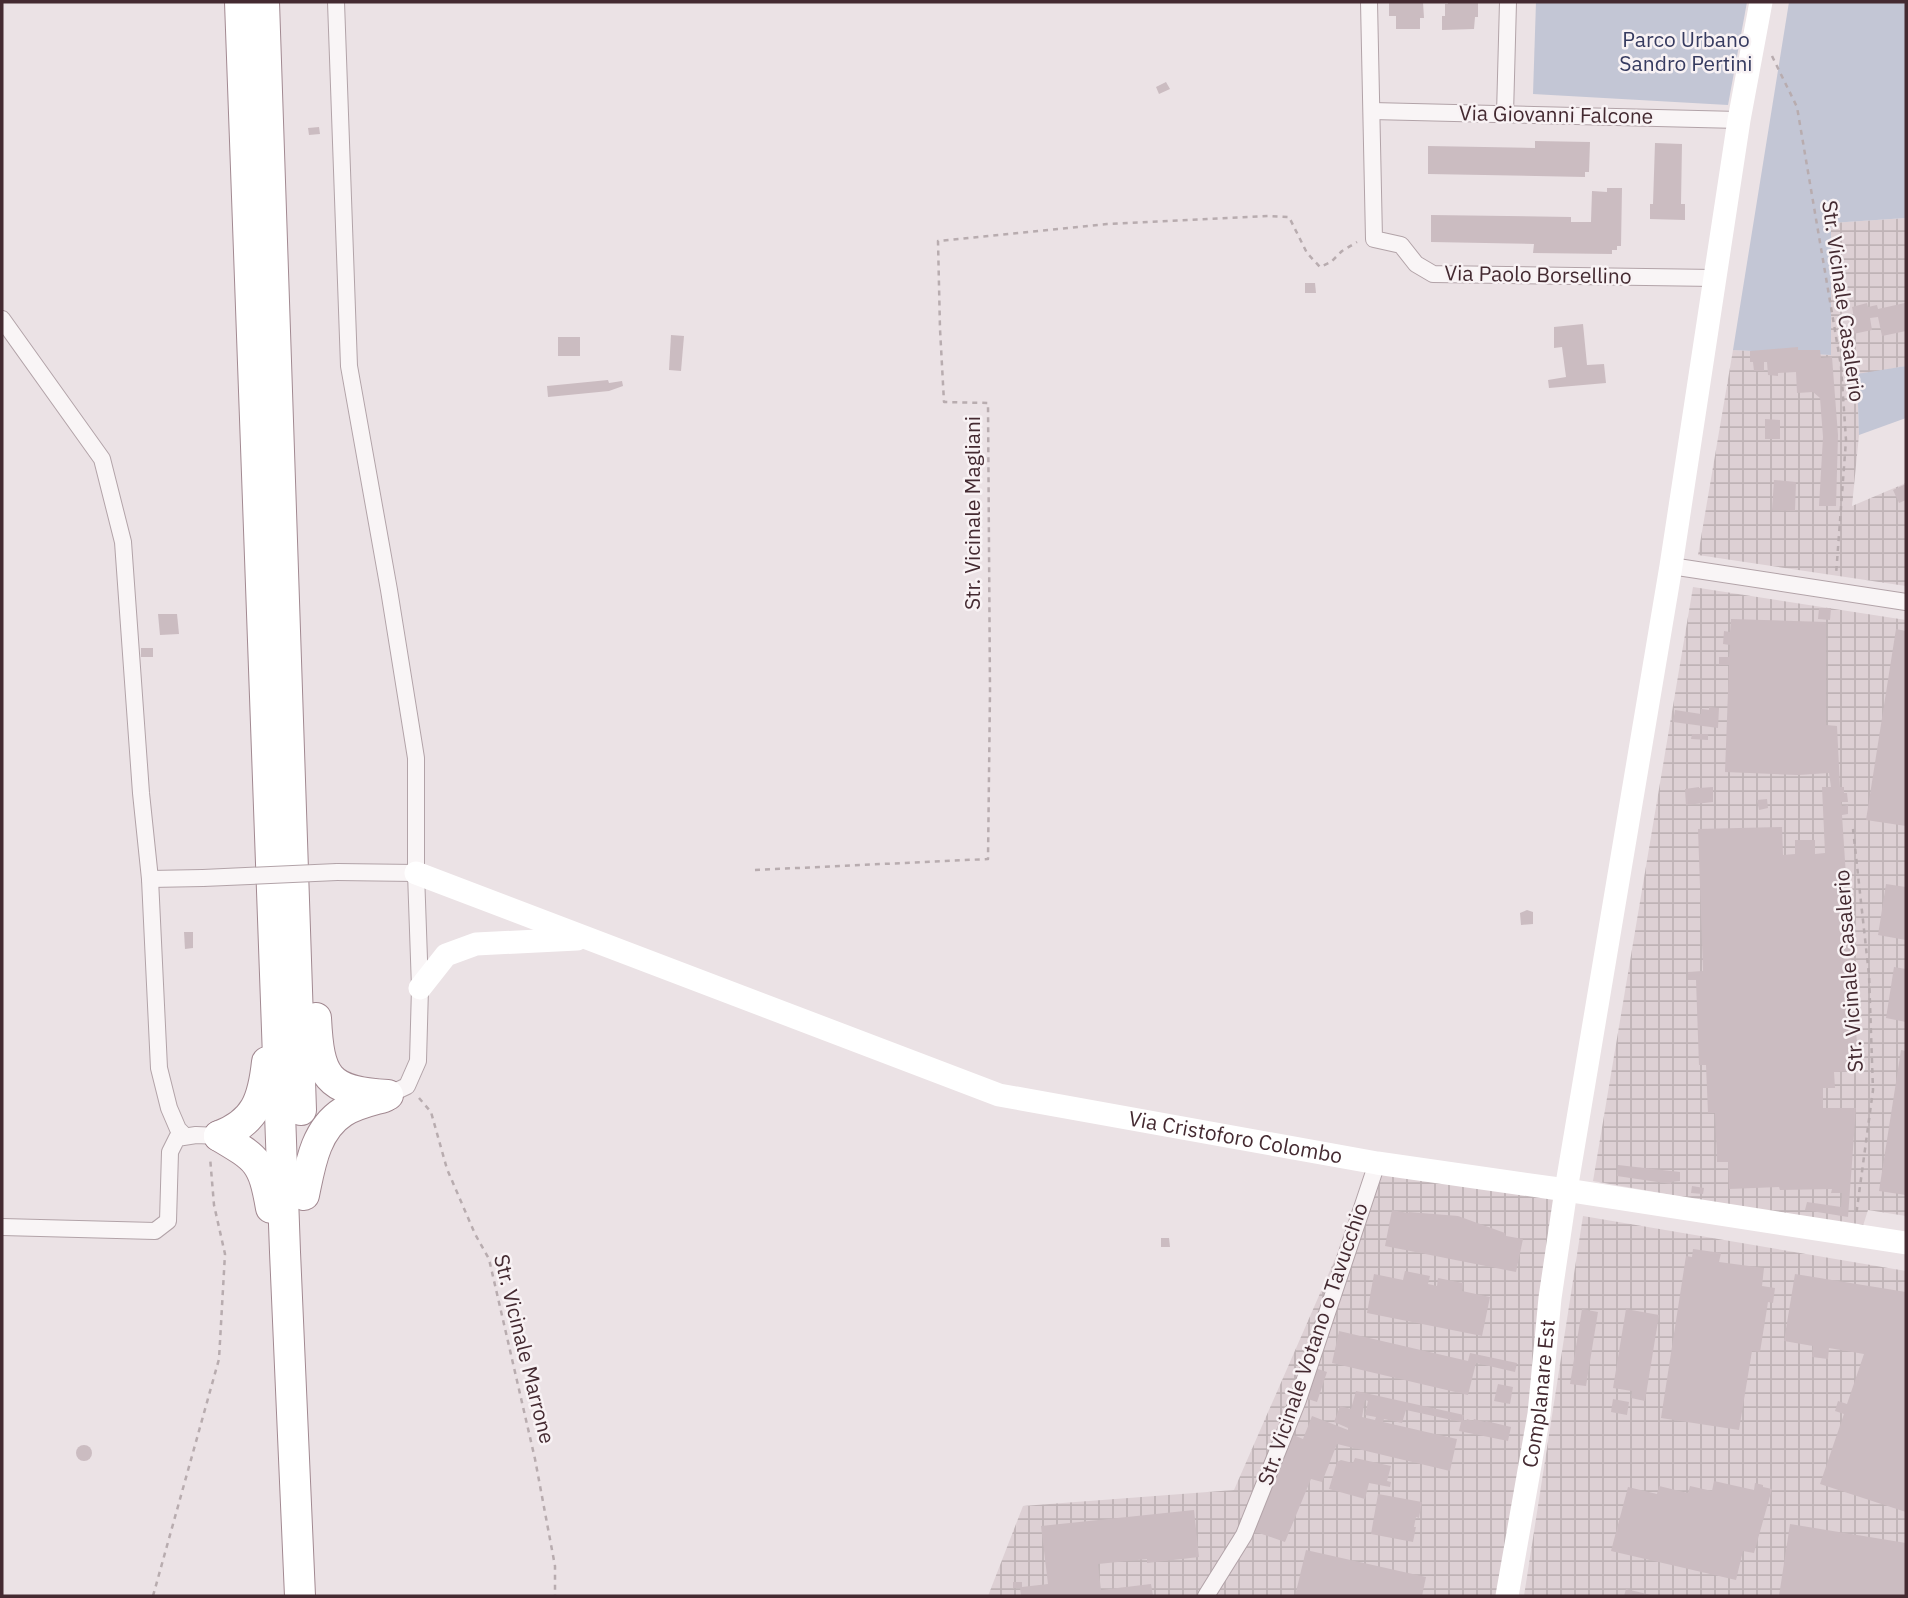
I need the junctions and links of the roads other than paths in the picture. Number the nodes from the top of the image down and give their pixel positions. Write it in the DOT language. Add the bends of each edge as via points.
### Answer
graph roads {
  1 [pos="240,2"];
  2 [pos="264,2"];
  3 [pos="336,2"];
  4 [pos="1369,2"];
  5 [pos="1508,2"];
  6 [pos="1761,2"];
  7 [pos="1372,111"];
  8 [pos="1505,114"];
  9 [pos="1739,120"];
  10 [pos="1715,278"];
  11 [pos="2,319"];
  12 [pos="1671,566"];
  13 [pos="1906,603"];
  14 [pos="416,873"];
  15 [pos="150,878"];
  16 [pos="588,939"];
  17 [pos="296,948"];
  18 [pos="420,988"];
  19 [pos="276,991"];
  20 [pos="397,1091"];
  21 [pos="185,1136"];
  22 [pos="214,1136"];
  23 [pos="1377,1163"];
  24 [pos="1566,1190"];
  25 [pos="304,1195"];
  26 [pos="2,1227"];
  27 [pos="1906,1242"];
  28 [pos="285,1252"];
  29 [pos="300,1596"];
  30 [pos="314,1596"];
  31 [pos="1206,1596"];
  32 [pos="1507,1596"];
  1 -- 19 [label="highway"];
  2 -- 17 [label="highway"];
  3 -- 14 [label="street" via="349,366 416,758"];
  4 -- 7 [label="street"];
  5 -- 8 [label="street"];
  6 -- 9 [label="main road, Complanare Est"];
  7 -- 8 [label="street, Via Giovanni Falcone"];
  7 -- 10 [label="street, Via Paolo Borsellino" via="1374,239 1401,245 1416,264 1433,274"];
  8 -- 9 [label="street, Via Giovanni Falcone"];
  9 -- 10 [label="main road, Complanare Est"];
  10 -- 12 [label="main road, Complanare Est"];
  11 -- 15 [label="street" via="102,459 123,542"];
  12 -- 13 [label="street"];
  12 -- 24 [label="main road, Complanare Est"];
  14 -- 15 [label="street, bridge"];
  14 -- 16 [label="main road, Via Cristoforo Colombo"];
  14 -- 18 [label="street"];
  15 -- 21 [label="street" via="159,1068 169,1108"];
  16 -- 18 [label="main road" via="476,944 446,955"];
  16 -- 23 [label="main road, Via Cristoforo Colombo" via="999,1095"];
  17 -- 20 [label="highway" via="316,1015 323,1068 335,1084 363,1094"];
  17 -- 25 [label="highway"];
  18 -- 20 [label="street" via="418,1061"];
  19 -- 22 [label="highway" via="267,1007 267,1060 259,1104 240,1126"];
  19 -- 28 [label="highway"];
  20 -- 25 [label="highway" via="355,1106 329,1126 314,1151"];
  21 -- 22 [label="street"];
  21 -- 26 [label="street" via="177,1138 170,1152 168,1222 155,1231"];
  22 -- 28 [label="highway" via="258,1163"];
  23 -- 24 [label="main road, Via Cristoforo Colombo"];
  23 -- 31 [label="street, Str. Vicinale Votano o Tavucchio" via="1298,1400 1244,1535"];
  24 -- 27 [label="main road, Via Cristoforo Colombo"];
  24 -- 32 [label="main road, Complanare Est" via="1539,1414"];
  25 -- 30 [label="highway"];
  28 -- 29 [label="highway"];
}
